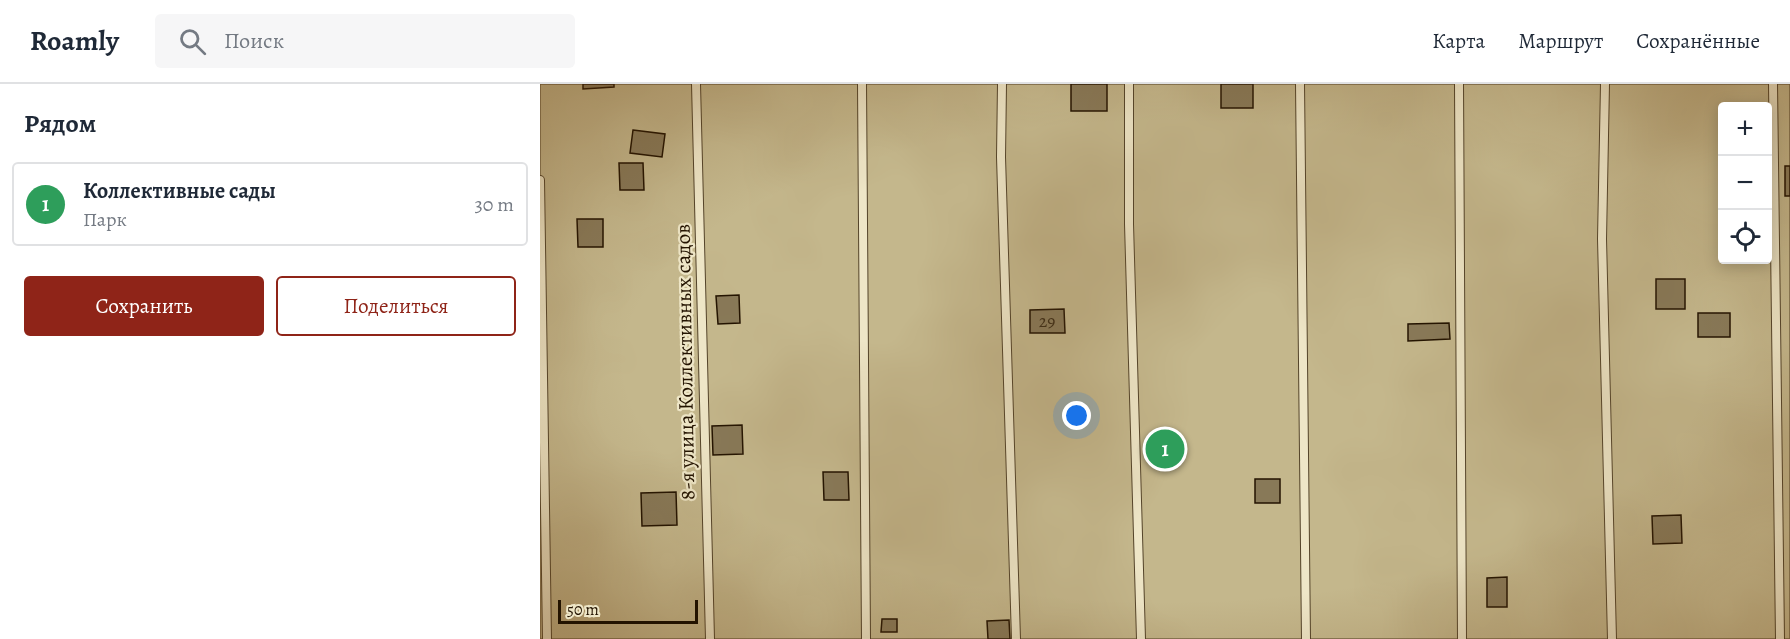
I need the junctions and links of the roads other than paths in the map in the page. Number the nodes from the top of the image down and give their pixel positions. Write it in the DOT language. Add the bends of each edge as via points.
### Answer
graph roads {
  1 [pos="696,84"];
  2 [pos="862,84"];
  3 [pos="1002,84"];
  4 [pos="1129,84"];
  5 [pos="1300,84"];
  6 [pos="1459,84"];
  7 [pos="1605,84"];
  8 [pos="1773,84"];
  9 [pos="540,180"];
  10 [pos="547,639"];
  11 [pos="710,639"];
  12 [pos="866,639"];
  13 [pos="1016,639"];
  14 [pos="1141,639"];
  15 [pos="1306,639"];
  16 [pos="1462,639"];
  17 [pos="1612,639"];
  18 [pos="1780,639"];
  1 -- 11 [label="lane, 8-я улица Коллективных садов"];
  2 -- 12 [label="lane"];
  3 -- 13 [label="lane"];
  4 -- 14 [label="lane" via="1129,224"];
  5 -- 15 [label="lane"];
  6 -- 16 [label="lane"];
  7 -- 17 [label="lane" via="1602,240"];
  8 -- 18 [label="lane"];
  9 -- 10 [label="lane"];
}
